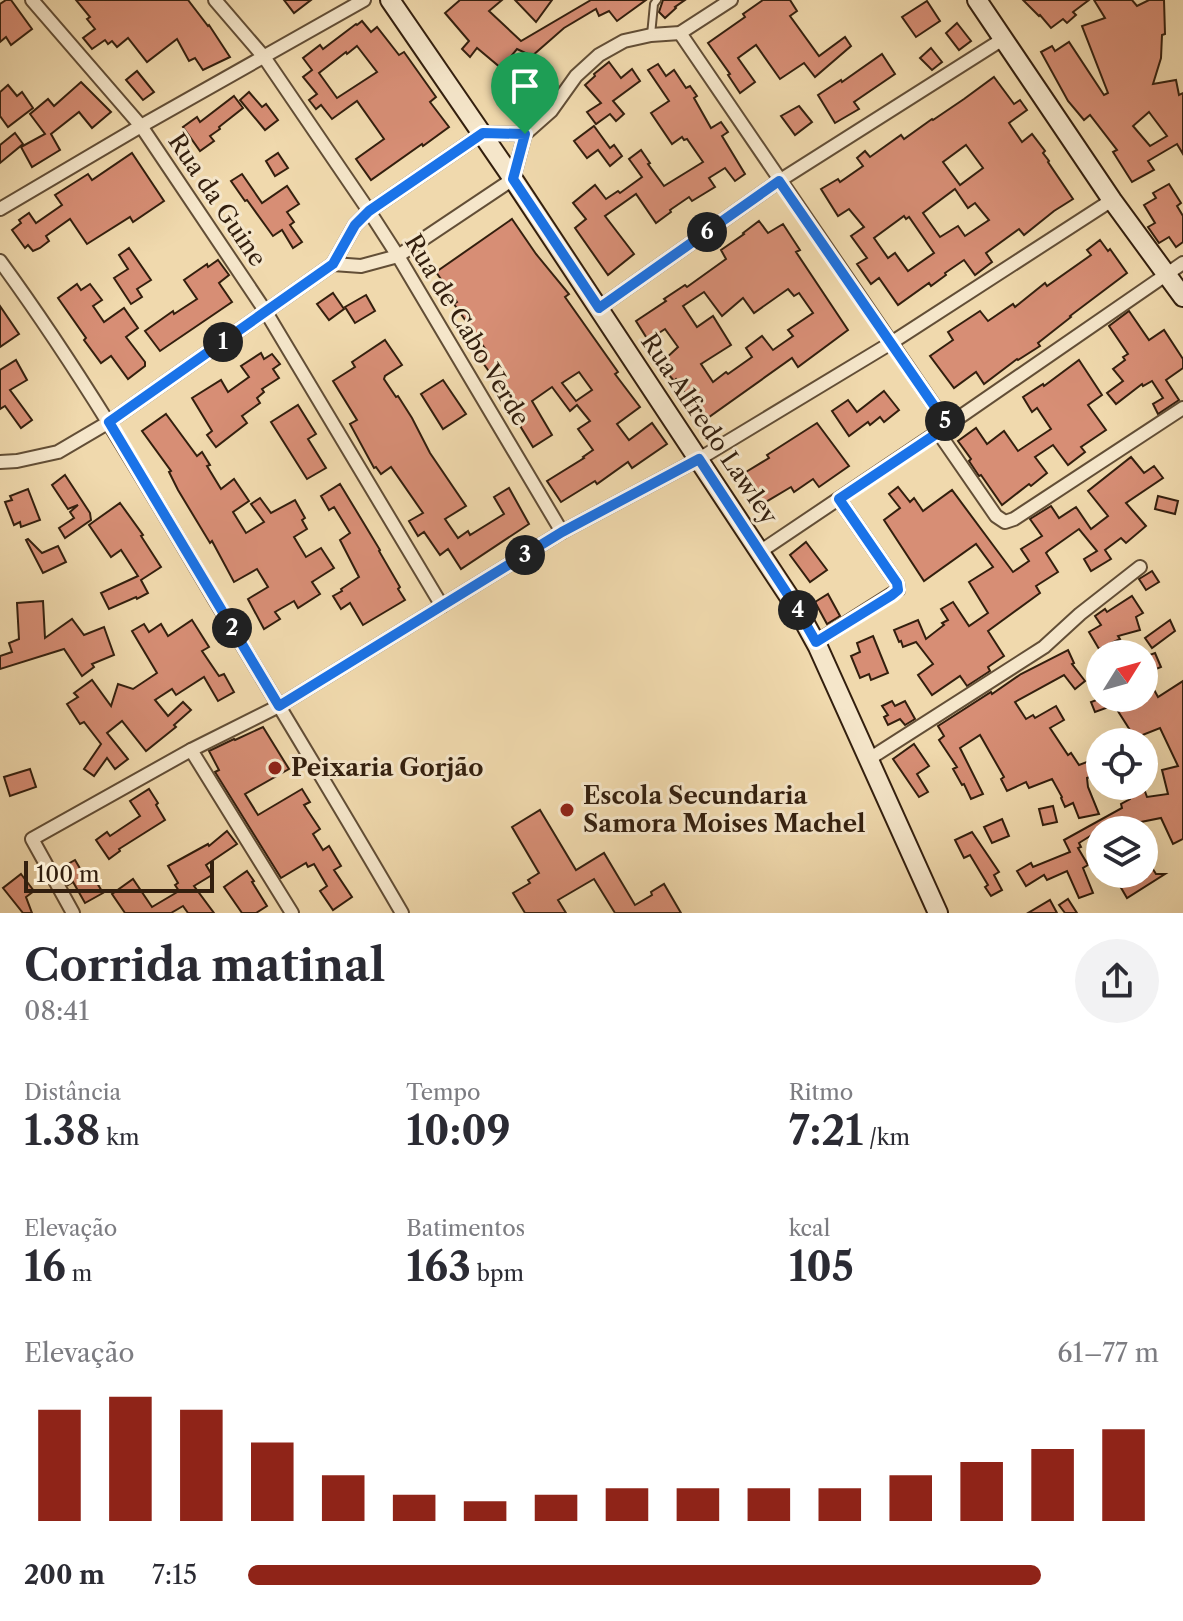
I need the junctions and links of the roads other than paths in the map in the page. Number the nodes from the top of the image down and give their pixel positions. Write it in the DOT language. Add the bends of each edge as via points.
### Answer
graph roads {
  1 [pos="32,0"];
  2 [pos="215,0"];
  3 [pos="364,0"];
  4 [pos="390,0"];
  5 [pos="657,0"];
  6 [pos="731,0"];
  7 [pos="977,0"];
  8 [pos="680,33"];
  9 [pos="651,35"];
  10 [pos="1003,39"];
  11 [pos="264,57"];
  12 [pos="141,126"];
  13 [pos="483,133"];
  14 [pos="525,134"];
  15 [pos="513,179"];
  16 [pos="779,181"];
  17 [pos="1112,200"];
  18 [pos="0,209"];
  19 [pos="369,211"];
  20 [pos="398,256"];
  21 [pos="0,261"];
  22 [pos="1183,263"];
  23 [pos="333,264"];
  24 [pos="1166,275"];
  25 [pos="1183,297"];
  26 [pos="599,308"];
  27 [pos="266,312"];
  28 [pos="891,343"];
  29 [pos="1183,408"];
  30 [pos="109,422"];
  31 [pos="943,429"];
  32 [pos="699,459"];
  33 [pos="0,462"];
  34 [pos="839,499"];
  35 [pos="562,532"];
  36 [pos="761,551"];
  37 [pos="1140,567"];
  38 [pos="442,606"];
  39 [pos="816,642"];
  40 [pos="279,706"];
  41 [pos="191,750"];
  42 [pos="869,759"];
  43 [pos="73,913"];
  44 [pos="292,913"];
  45 [pos="402,913"];
  46 [pos="938,913"];
  1 -- 12 [label="street, Rua da Guine"];
  2 -- 11 [label="street, Rua de Cabo Verde"];
  3 -- 11 [label="street"];
  4 -- 13 [label="main road, Rua Alfredo Lawley"];
  5 -- 9 [label="lane"];
  6 -- 8 [label="street"];
  7 -- 10 [label="main road"];
  8 -- 9 [label="street"];
  8 -- 16 [label="street"];
  9 -- 14 [label="street" via="624,41 599,55"];
  10 -- 16 [label="street"];
  10 -- 17 [label="main road"];
  11 -- 12 [label="street"];
  11 -- 19 [label="street, Rua de Cabo Verde"];
  12 -- 18 [label="street"];
  12 -- 27 [label="street, Rua da Guine"];
  13 -- 14 [label="street"];
  13 -- 15 [label="main road, Rua Alfredo Lawley"];
  13 -- 19 [label="street"];
  14 -- 15 [label="street"];
  15 -- 20 [label="street"];
  15 -- 26 [label="main road, Rua Alfredo Lawley"];
  16 -- 26 [label="street"];
  16 -- 28 [label="street"];
  17 -- 24 [label="main road"];
  17 -- 28 [label="street"];
  19 -- 20 [label="street, Rua de Cabo Verde"];
  19 -- 23 [label="street"];
  20 -- 23 [label="street" via="361,266"];
  20 -- 35 [label="street, Rua de Cabo Verde"];
  21 -- 30 [label="street"];
  22 -- 24 [label="street"];
  23 -- 27 [label="street"];
  24 -- 25 [label="main road"];
  24 -- 31 [label="street"];
  26 -- 32 [label="main road, Rua Alfredo Lawley"];
  27 -- 30 [label="street"];
  27 -- 38 [label="street, Rua da Guine"];
  28 -- 31 [label="street"];
  28 -- 32 [label="street"];
  29 -- 31 [label="street" via="1005,522 996,516"];
  30 -- 33 [label="street" via="58,452"];
  30 -- 40 [label="street"];
  31 -- 34 [label="street"];
  32 -- 35 [label="street"];
  32 -- 36 [label="main road, Rua Alfredo Lawley"];
  34 -- 36 [label="street"];
  34 -- 39 [label="street" via="898,590"];
  35 -- 38 [label="street"];
  36 -- 39 [label="main road, Rua Alfredo Lawley"];
  37 -- 42 [label="street" via="1044,647"];
  38 -- 40 [label="street"];
  39 -- 42 [label="main road, Rua Alfredo Lawley"];
  40 -- 41 [label="street"];
  40 -- 45 [label="street"];
  41 -- 43 [label="street" via="32,839"];
  41 -- 44 [label="street"];
  42 -- 46 [label="main road, Rua Alfredo Lawley"];
}
